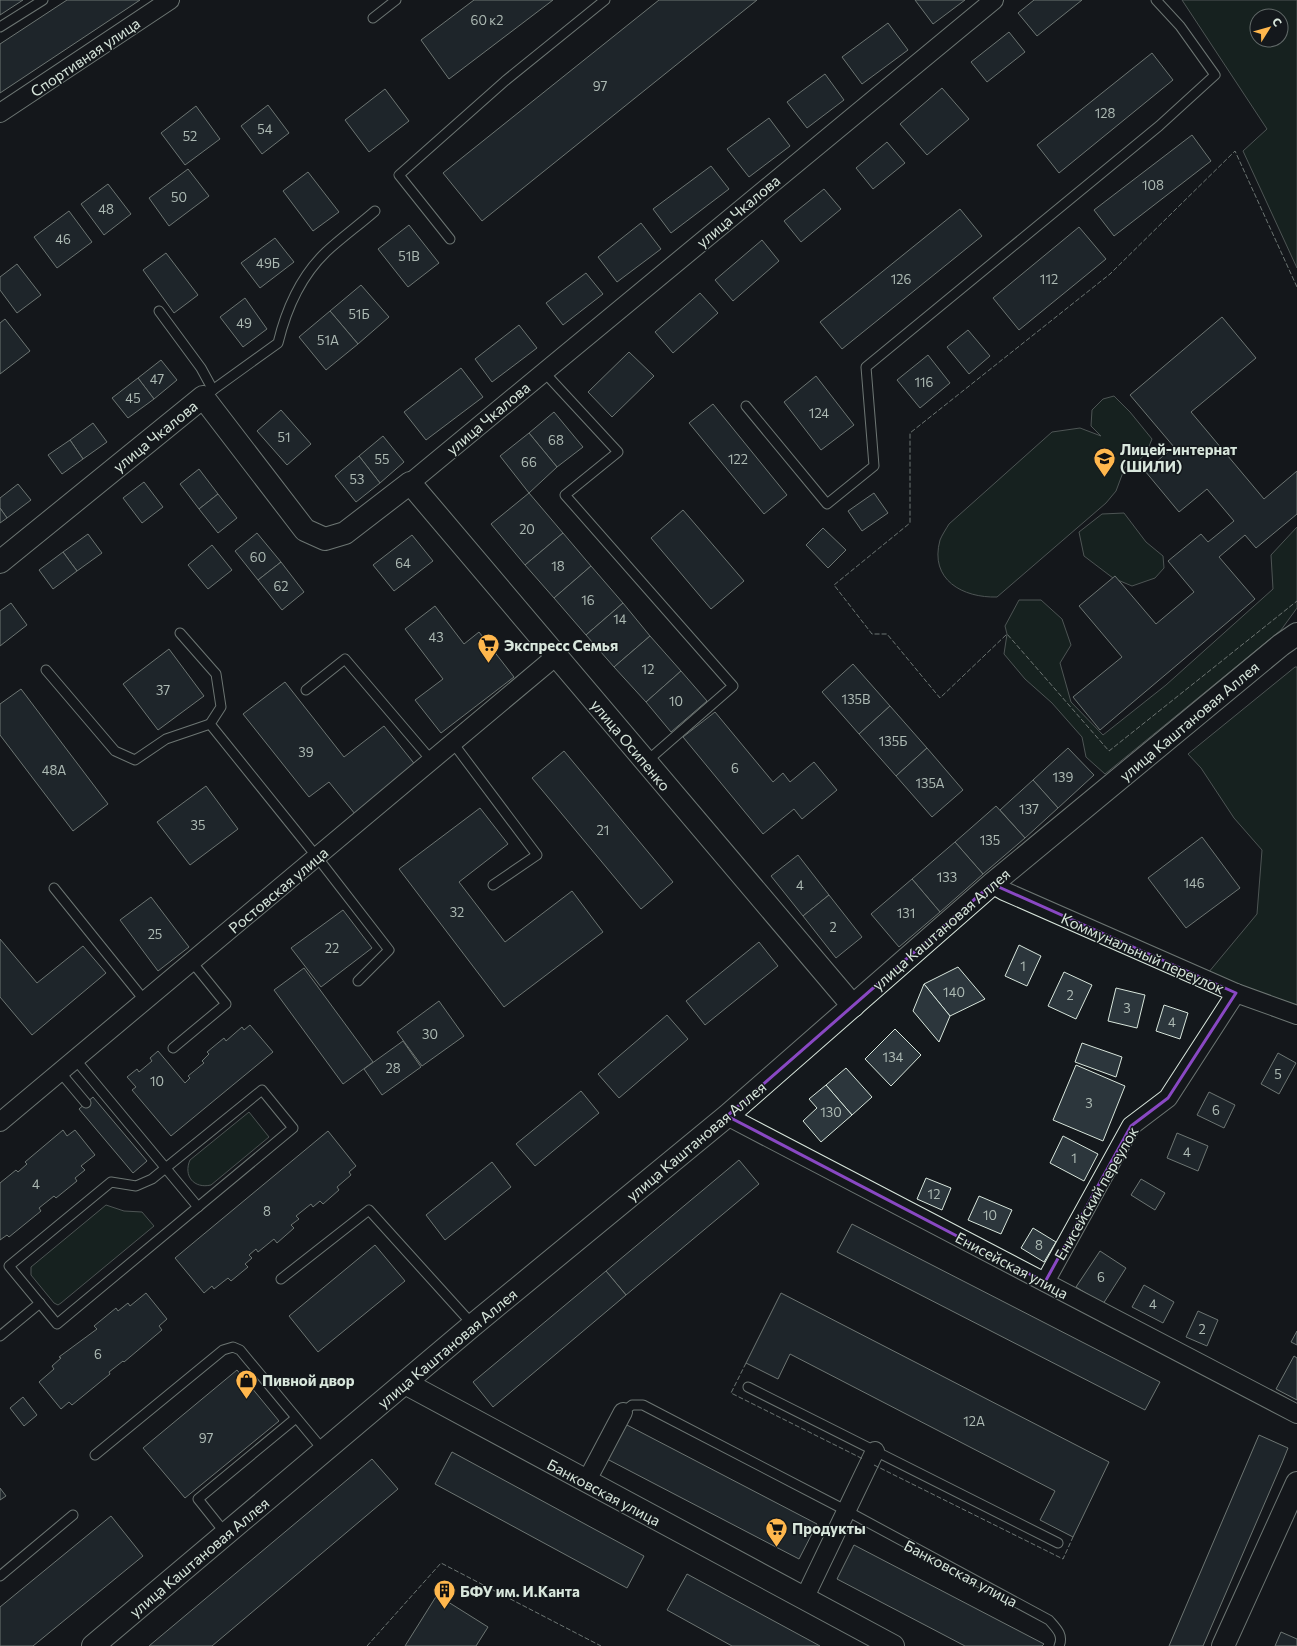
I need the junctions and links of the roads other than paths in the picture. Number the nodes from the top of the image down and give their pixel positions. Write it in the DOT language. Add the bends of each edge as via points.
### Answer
graph roads {
  1 [pos="42,0"];
  2 [pos="170,0"];
  3 [pos="396,0"];
  4 [pos="605,0"];
  5 [pos="994,0"];
  6 [pos="1156,0"];
  7 [pos="373,18"];
  8 [pos="0,27"];
  9 [pos="0,113"];
  10 [pos="375,211"];
  11 [pos="450,239"];
  12 [pos="159,311"];
  13 [pos="544,372"];
  14 [pos="208,394"];
  15 [pos="746,406"];
  16 [pos="410,483"];
  17 [pos="0,562"];
  18 [pos="180,633"];
  19 [pos="1297,634"];
  20 [pos="555,657"];
  21 [pos="46,670"];
  22 [pos="306,690"];
  23 [pos="210,724"];
  24 [pos="453,743"];
  25 [pos="432,760"];
  26 [pos="646,763"];
  27 [pos="317,856"];
  28 [pos="992,884"];
  29 [pos="493,886"];
  30 [pos="54,888"];
  31 [pos="192,962"];
  32 [pos="358,981"];
  33 [pos="1236,993"];
  34 [pos="145,1001"];
  35 [pos="853,1006"];
  36 [pos="1297,1015"];
  37 [pos="173,1048"];
  38 [pos="76,1059"];
  39 [pos="60,1072"];
  40 [pos="86,1103"];
  41 [pos="727,1116"];
  42 [pos="0,1122"];
  43 [pos="167,1169"];
  44 [pos="198,1207"];
  45 [pos="281,1279"];
  46 [pos="1045,1282"];
  47 [pos="40,1303"];
  48 [pos="473,1325"];
  49 [pos="0,1336"];
  50 [pos="405,1383"];
  51 [pos="748,1387"];
  52 [pos="623,1412"];
  53 [pos="1297,1414"];
  54 [pos="296,1418"];
  55 [pos="324,1451"];
  56 [pos="875,1451"];
  57 [pos="95,1456"];
  58 [pos="586,1482"];
  59 [pos="1297,1483"];
  60 [pos="847,1510"];
  61 [pos="73,1515"];
  62 [pos="226,1534"];
  63 [pos="1058,1543"];
  64 [pos="0,1576"];
  65 [pos="804,1599"];
  66 [pos="93,1646"];
  67 [pos="893,1646"];
  68 [pos="1059,1646"];
  69 [pos="1223,1646"];
  1 -- 8 [label="lane"];
  2 -- 9 [label="street, Спортивная улица"];
  3 -- 7 [label="lane"];
  4 -- 11 [label="lane" via="505,81 399,175"];
  5 -- 13 [label="street, улица Чкалова"];
  6 -- 15 [label="lane" via="1180,26 1215,75 1159,126 866,367 874,466 827,504"];
  10 -- 14 [label="lane" via="326,252 306,275 284,320 278,343"];
  12 -- 14 [label="lane" via="202,368"];
  13 -- 16 [label="street, улица Чкалова"];
  13 -- 26 [label="lane" via="618,452 565,495 733,686"];
  14 -- 16 [label="street, улица Чкалова" via="305,530 325,539 345,533"];
  14 -- 17 [label="street, улица Чкалова"];
  16 -- 20 [label="street, улица Осипенко"];
  18 -- 23 [label="lane" via="216,674 221,707"];
  19 -- 28 [label="street, улица Каштановая Аллея"];
  20 -- 24 [label="street, Ростовская улица"];
  20 -- 26 [label="street, улица Осипенко"];
  21 -- 23 [label="lane" via="115,751 135,760 166,739"];
  22 -- 25 [label="lane" via="345,659"];
  23 -- 27 [label="lane"];
  24 -- 25 [label="street, Ростовская улица"];
  24 -- 29 [label="lane" via="537,855"];
  25 -- 27 [label="street, Ростовская улица"];
  26 -- 35 [label="street, улица Осипенко"];
  27 -- 31 [label="street, Ростовская улица"];
  27 -- 32 [label="lane" via="389,950"];
  28 -- 33 [label="street, Коммунальный переулок"];
  28 -- 35 [label="street, улица Каштановая Аллея"];
  30 -- 34 [label="lane"];
  31 -- 34 [label="street, Ростовская улица"];
  31 -- 37 [label="lane" via="226,1004"];
  33 -- 36 [label="street, Коммунальный переулок"];
  33 -- 46 [label="street, Енисейский переулок" via="1168,1098 1131,1126"];
  34 -- 38 [label="street, Ростовская улица"];
  35 -- 41 [label="street, улица Каштановая Аллея"];
  38 -- 39 [label="street, Ростовская улица"];
  38 -- 43 [label="lane"];
  39 -- 40 [label="lane"];
  39 -- 42 [label="street, Ростовская улица"];
  41 -- 46 [label="street, Енисейская улица"];
  41 -- 48 [label="street, улица Каштановая Аллея"];
  43 -- 44 [label="lane"];
  43 -- 44 [label="lane" via="262,1090 289,1122 293,1128"];
  43 -- 47 [label="lane" via="136,1186 112,1182 10,1266"];
  44 -- 47 [label="lane" via="57,1324"];
  45 -- 48 [label="lane" via="369,1210"];
  46 -- 53 [label="street, Енисейская улица"];
  47 -- 49 [label="lane"];
  48 -- 50 [label="street, улица Каштановая Аллея"];
  50 -- 55 [label="street, улица Каштановая Аллея"];
  50 -- 58 [label="street, Банковская улица"];
  51 -- 56 [label="lane"];
  52 -- 58 [label="street"];
  52 -- 60 [label="lane, Банковская улица" via="632,1405 643,1406"];
  54 -- 55 [label="lane"];
  54 -- 57 [label="lane" via="240,1350 233,1347 223,1350"];
  54 -- 62 [label="lane" via="198,1500"];
  55 -- 62 [label="street, улица Каштановая Аллея"];
  56 -- 60 [label="street"];
  56 -- 63 [label="lane"];
  58 -- 65 [label="street, Банковская улица"];
  59 -- 69 [label="street"];
  60 -- 65 [label="street"];
  60 -- 68 [label="lane, Банковская улица" via="1049,1620 1059,1630"];
  61 -- 64 [label="lane"];
  62 -- 66 [label="street, улица Каштановая Аллея"];
  65 -- 67 [label="street, Банковская улица"];
}
